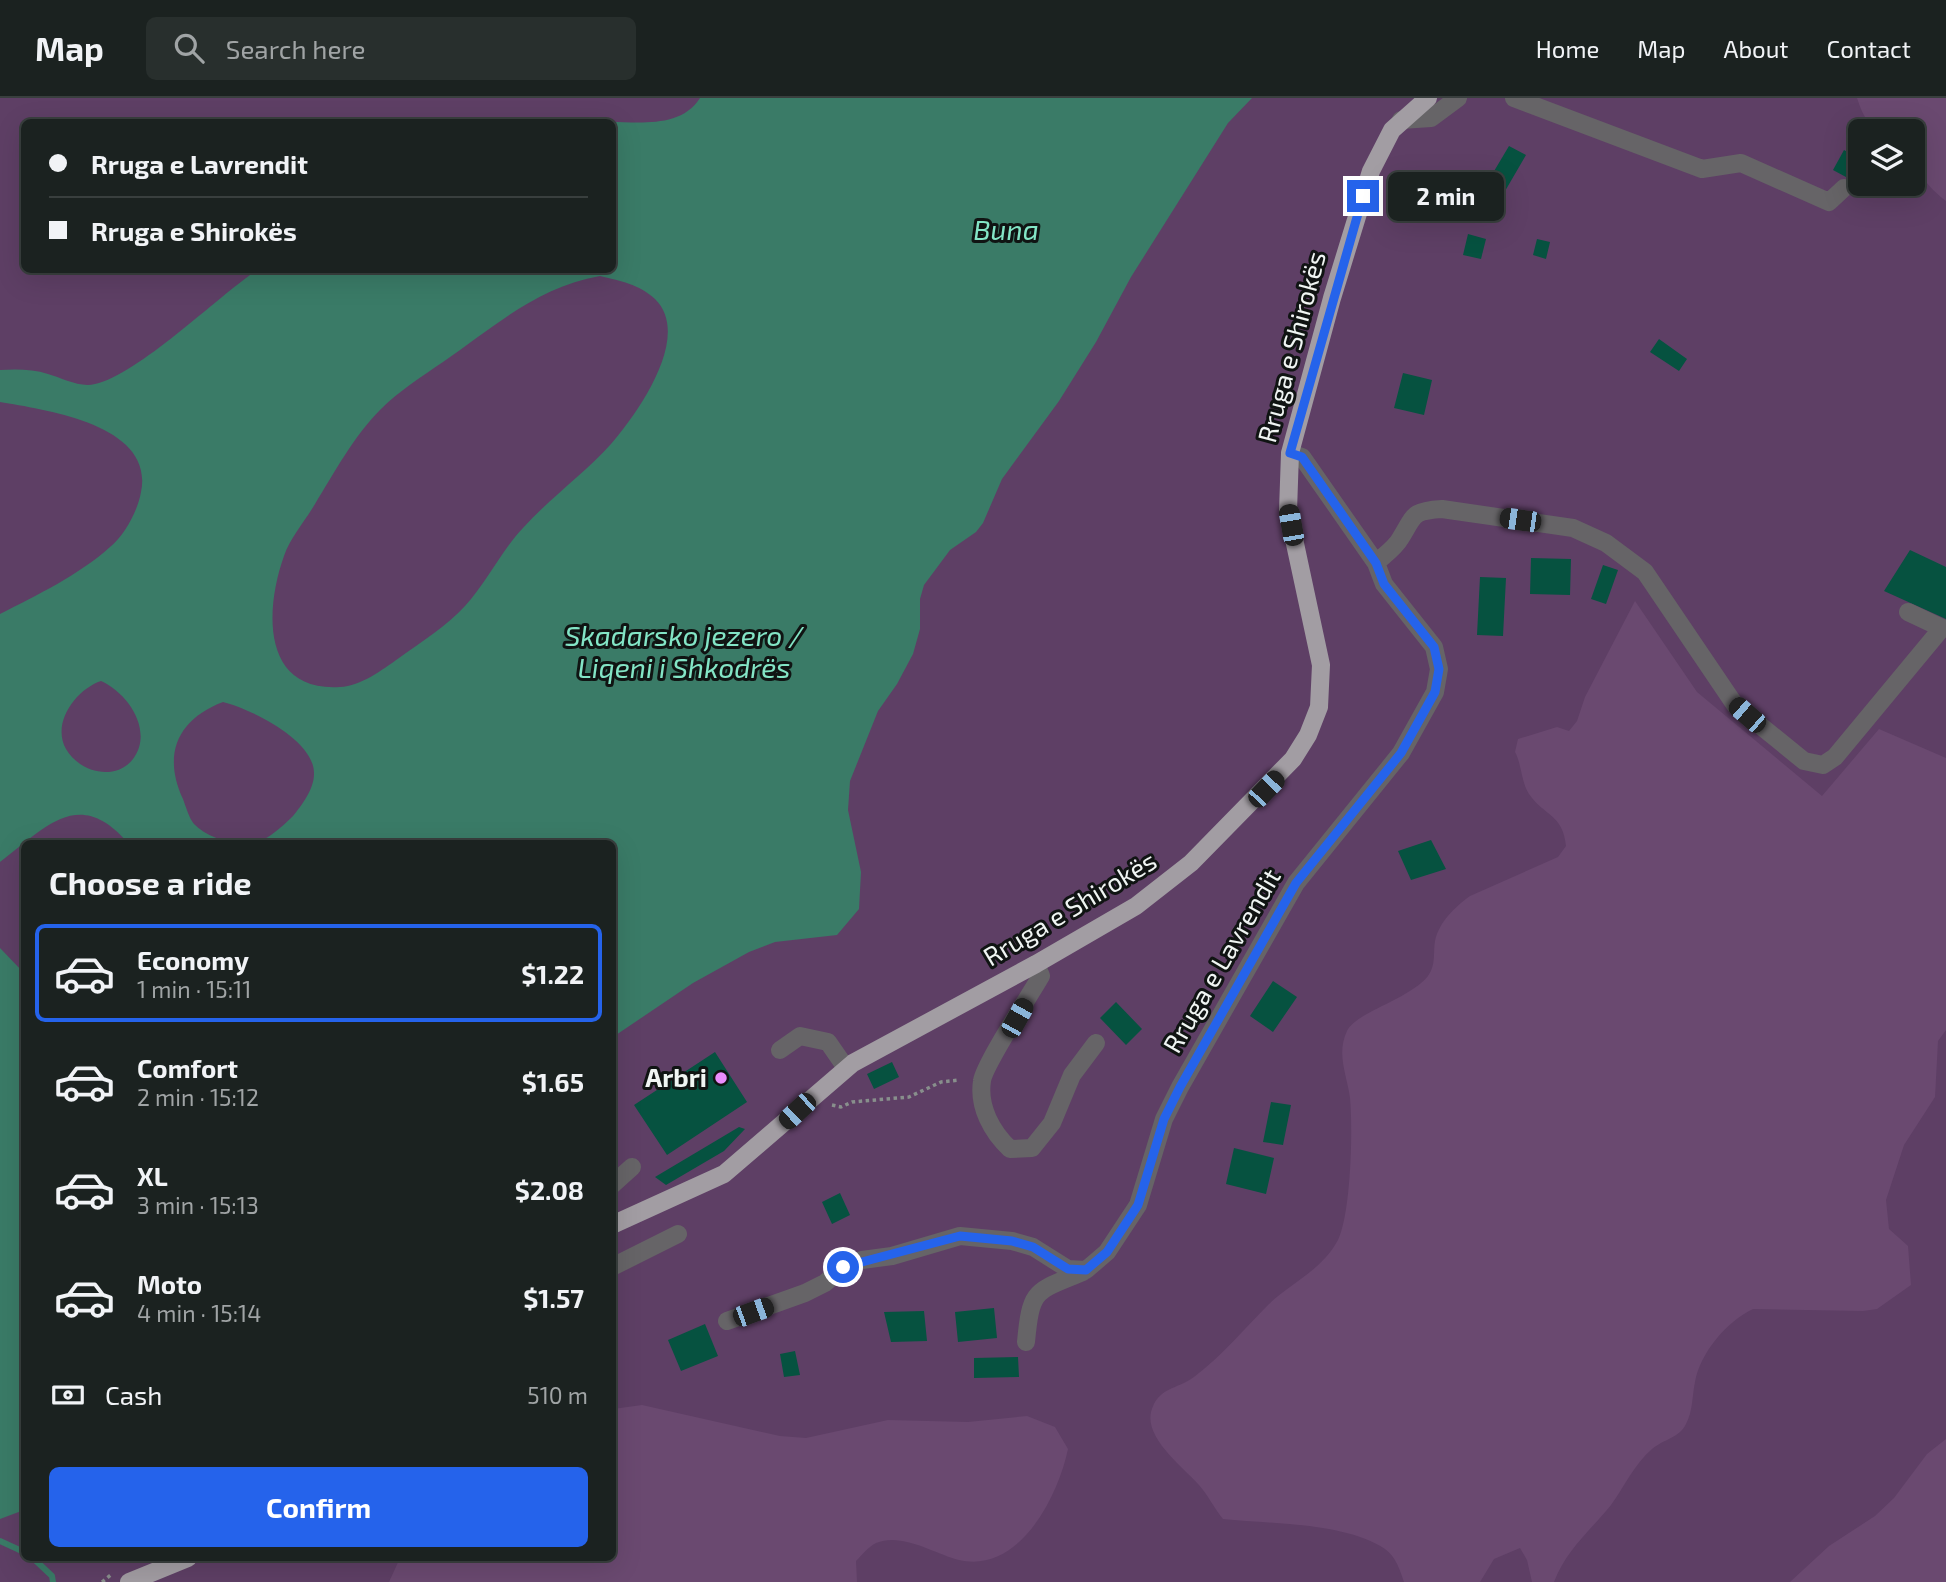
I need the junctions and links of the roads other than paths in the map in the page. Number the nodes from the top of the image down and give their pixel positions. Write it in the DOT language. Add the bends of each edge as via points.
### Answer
graph roads {
  1 [pos="1428,98"];
  2 [pos="1458,98"];
  3 [pos="1514,98"];
  4 [pos="1401,120"];
  5 [pos="1844,188"];
  6 [pos="1290,453"];
  7 [pos="1376,563"];
  8 [pos="1908,612"];
  9 [pos="1035,964"];
  10 [pos="1096,1043"];
  11 [pos="780,1050"];
  12 [pos="846,1068"];
  13 [pos="632,1167"];
  14 [pos="616,1181"];
  15 [pos="616,1223"];
  16 [pos="677,1234"];
  17 [pos="616,1265"];
  18 [pos="1086,1270"];
  19 [pos="727,1321"];
  20 [pos="1026,1342"];
  21 [pos="181,1561"];
  22 [pos="130,1582"];
  1 -- 4 [label="main road, Rruga e Shirokës"];
  2 -- 4 [label="street" via="1431,118"];
  3 -- 5 [label="street" via="1702,169 1741,163 1829,202"];
  4 -- 6 [label="main road, Rruga e Shirokës" via="1371,171"];
  6 -- 7 [label="street, Rruga e Lavrendit" via="1302,457"];
  6 -- 9 [label="main road, Rruga e Shirokës" via="1288,511 1321,665 1319,707 1308,735 1278,777 1174,878 1136,906"];
  7 -- 8 [label="street" via="1399,541 1410,517 1424,510 1573,528 1606,543 1644,572 1735,705 1804,761 1823,765 1835,757 1942,628"];
  7 -- 18 [label="street, Rruga e Lavrendit" via="1384,584 1434,647 1439,669 1435,692 1401,753 1296,883 1164,1119 1138,1205 1107,1252"];
  9 -- 10 [label="street" via="1041,976 982,1080 985,1110 995,1135 1010,1149 1032,1148 1052,1124 1072,1075"];
  9 -- 12 [label="main road, Rruga e Shirokës"];
  11 -- 12 [label="street" via="800,1036 828,1042"];
  12 -- 15 [label="main road, Rruga e Shirokës" via="724,1174"];
  13 -- 14 [label="street"];
  16 -- 17 [label="street"];
  18 -- 19 [label="street" via="1068,1269 1033,1247 1012,1241 960,1236 862,1260 805,1293"];
  18 -- 20 [label="street, Rruga e Lavrendit" via="1038,1292 1030,1304"];
  21 -- 22 [label="main road"];
}
